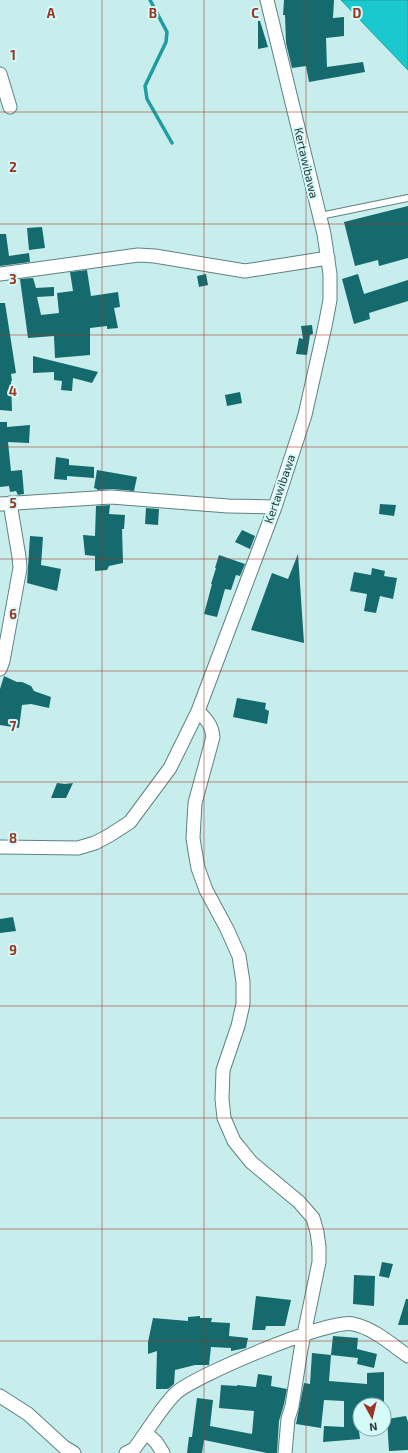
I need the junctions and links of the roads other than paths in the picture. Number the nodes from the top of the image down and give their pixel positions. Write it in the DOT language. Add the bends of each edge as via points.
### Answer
graph roads {
  1 [pos="267,0"];
  2 [pos="0,74"];
  3 [pos="10,107"];
  4 [pos="408,198"];
  5 [pos="319,216"];
  6 [pos="328,258"];
  7 [pos="0,274"];
  8 [pos="5,503"];
  9 [pos="275,507"];
  10 [pos="0,669"];
  11 [pos="198,711"];
  12 [pos="0,847"];
  13 [pos="302,1341"];
  14 [pos="408,1356"];
  15 [pos="0,1396"];
  16 [pos="154,1441"];
  17 [pos="74,1453"];
  18 [pos="126,1453"];
  19 [pos="285,1453"];
  1 -- 5 [label="street, Kertawibawa"];
  2 -- 3 [label="street"];
  4 -- 5 [label="lane"];
  5 -- 6 [label="street, Kertawibawa"];
  6 -- 7 [label="street" via="245,271 138,255"];
  6 -- 9 [label="street, Kertawibawa" via="330,300 326,326 305,415"];
  8 -- 9 [label="street" via="111,498"];
  8 -- 10 [label="street" via="20,568"];
  9 -- 11 [label="street, Kertawibawa"];
  11 -- 12 [label="street, Kertawibawa" via="170,768 130,822 95,843 78,848"];
  11 -- 13 [label="street" via="208,722 212,736 195,803 194,851 206,890 239,956 243,982 241,1011 223,1070 224,1118 234,1141 251,1162 300,1202 313,1218 317,1232 319,1262"];
  13 -- 14 [label="street" via="336,1325 352,1324 371,1331"];
  13 -- 16 [label="street" via="212,1372 176,1392 169,1400"];
  13 -- 19 [label="street" via="288,1419"];
  15 -- 17 [label="street" via="28,1414"];
  16 -- 18 [label="street"];
}
